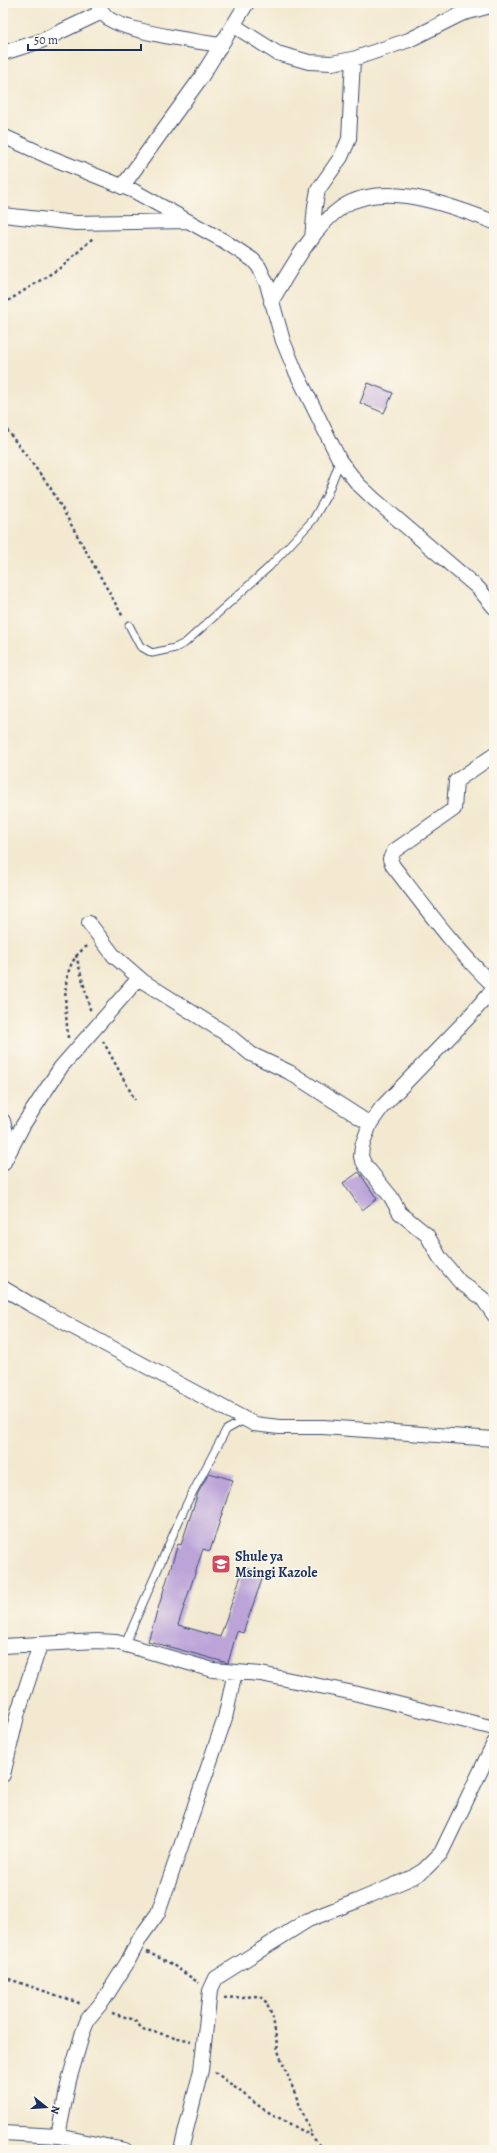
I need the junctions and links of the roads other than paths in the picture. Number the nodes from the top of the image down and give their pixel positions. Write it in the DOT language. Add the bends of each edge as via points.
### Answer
graph roads {
  1 [pos="247,3"];
  2 [pos="494,5"];
  3 [pos="99,8"];
  4 [pos="233,25"];
  5 [pos="220,46"];
  6 [pos="3,53"];
  7 [pos="353,59"];
  8 [pos="3,136"];
  9 [pos="122,187"];
  10 [pos="3,215"];
  11 [pos="188,221"];
  12 [pos="494,222"];
  13 [pos="312,239"];
  14 [pos="271,302"];
  15 [pos="340,461"];
  16 [pos="494,607"];
  17 [pos="129,625"];
  18 [pos="494,755"];
  19 [pos="89,923"];
  20 [pos="139,978"];
  21 [pos="494,987"];
  22 [pos="3,1121"];
  23 [pos="370,1124"];
  24 [pos="10,1148"];
  25 [pos="3,1164"];
  26 [pos="3,1288"];
  27 [pos="488,1300"];
  28 [pos="494,1315"];
  29 [pos="244,1420"];
  30 [pos="494,1439"];
  31 [pos="125,1644"];
  32 [pos="40,1645"];
  33 [pos="3,1646"];
  34 [pos="235,1672"];
  35 [pos="494,1728"];
  36 [pos="494,1743"];
  37 [pos="3,1775"];
  38 [pos="3,2133"];
  39 [pos="58,2136"];
  40 [pos="125,2150"];
  41 [pos="181,2150"];
  1 -- 4 [label="street"];
  2 -- 7 [label="street" via="461,14 409,40"];
  3 -- 5 [label="street" via="116,23"];
  3 -- 6 [label="street" via="41,41"];
  4 -- 5 [label="street"];
  4 -- 7 [label="street" via="278,53 309,62 332,63"];
  5 -- 9 [label="street" via="200,79"];
  7 -- 13 [label="street" via="349,139 341,157 318,190"];
  8 -- 9 [label="street"];
  9 -- 11 [label="street"];
  10 -- 11 [label="street" via="76,223"];
  11 -- 14 [label="street" via="253,260 259,267"];
  12 -- 13 [label="street" via="455,206 431,200 408,196 363,196 342,208"];
  13 -- 14 [label="street"];
  14 -- 15 [label="street" via="295,370"];
  15 -- 16 [label="street" via="358,484 478,588"];
  15 -- 17 [label="lane" via="327,495 313,520 269,568 185,643 152,653 140,646"];
  18 -- 21 [label="street" via="456,781 454,809 394,851 390,859 392,866 443,930"];
  19 -- 20 [label="street" via="114,956"];
  20 -- 23 [label="street" via="228,1035 251,1054 289,1072"];
  20 -- 24 [label="street" via="56,1073"];
  21 -- 23 [label="street" via="468,1018 382,1107"];
  22 -- 24 [label="street"];
  23 -- 27 [label="street" via="362,1146 361,1157 365,1165 391,1197 400,1213 427,1234 440,1258 460,1282"];
  24 -- 25 [label="street"];
  26 -- 29 [label="street"];
  27 -- 28 [label="street"];
  29 -- 30 [label="street" via="279,1427 323,1427"];
  29 -- 31 [label="lane" via="226,1430 187,1503"];
  31 -- 32 [label="street" via="108,1640"];
  31 -- 34 [label="street" via="213,1670"];
  32 -- 33 [label="street"];
  32 -- 37 [label="street" via="18,1712"];
  34 -- 35 [label="street" via="261,1674 354,1693"];
  34 -- 39 [label="street" via="225,1718 158,1912 103,2001 88,2019 69,2080"];
  36 -- 41 [label="street" via="441,1854 424,1870 413,1877 308,1920 216,1978 210,1991 202,2063"];
  38 -- 39 [label="street"];
  39 -- 40 [label="street"];
}
